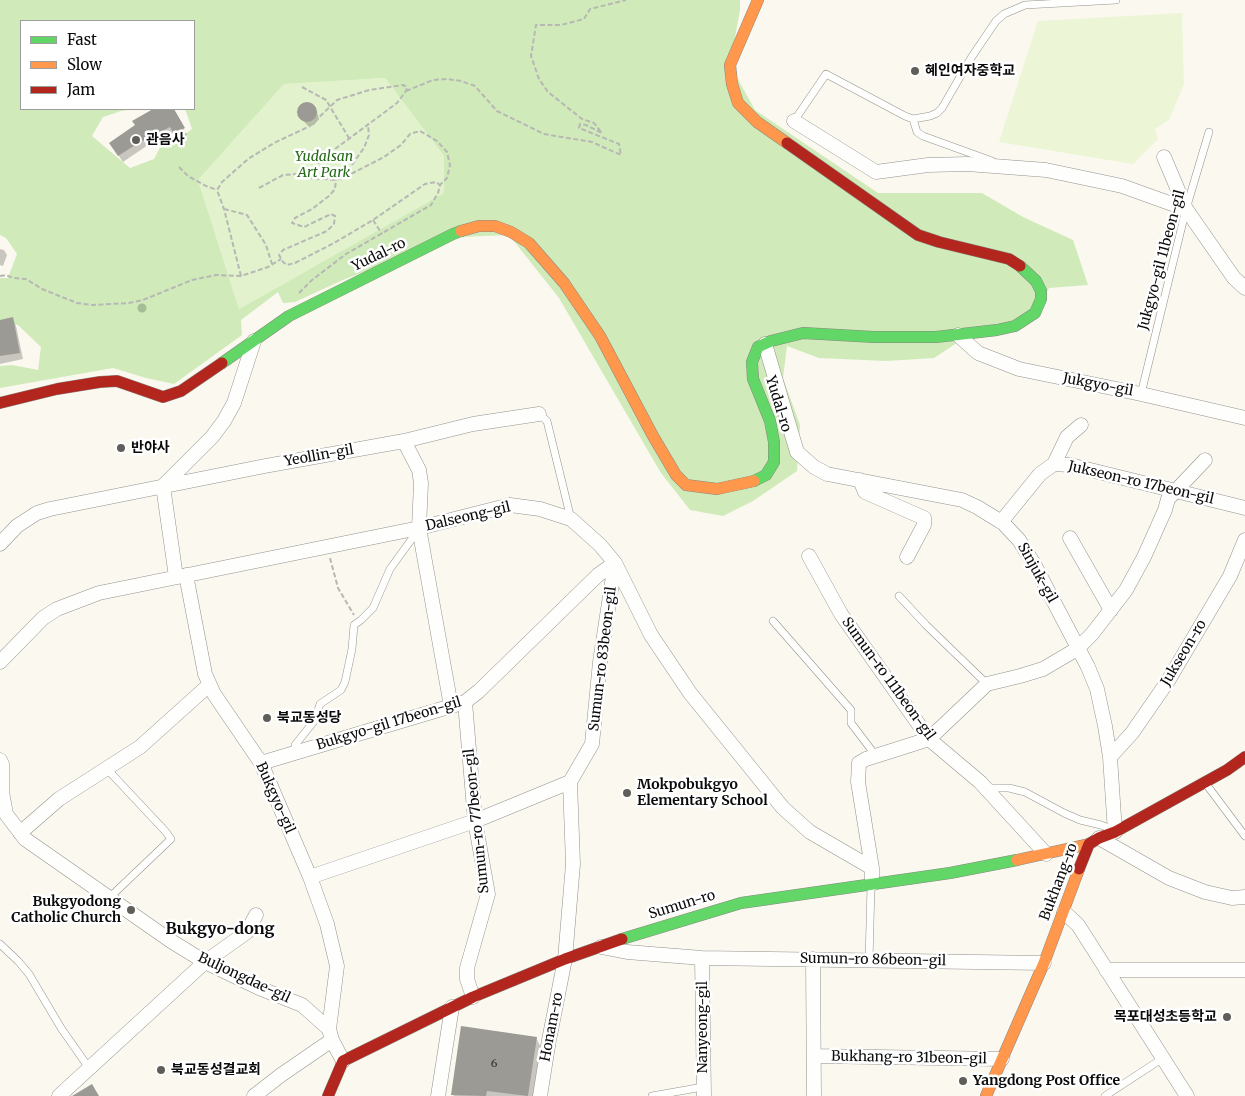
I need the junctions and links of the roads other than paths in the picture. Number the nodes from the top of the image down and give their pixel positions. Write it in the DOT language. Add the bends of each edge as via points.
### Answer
graph roads {
  1 [pos="758,0"];
  2 [pos="1116,0"];
  3 [pos="913,119"];
  4 [pos="794,121"];
  5 [pos="1209,132"];
  6 [pos="1164,156"];
  7 [pos="1009,167"];
  8 [pos="1186,209"];
  9 [pos="1245,288"];
  10 [pos="958,335"];
  11 [pos="254,340"];
  12 [pos="765,344"];
  13 [pos="1141,394"];
  14 [pos="0,403"];
  15 [pos="539,414"];
  16 [pos="1245,418"];
  17 [pos="1081,425"];
  18 [pos="404,441"];
  19 [pos="1205,460"];
  20 [pos="1054,464"];
  21 [pos="860,480"];
  22 [pos="163,486"];
  23 [pos="1177,491"];
  24 [pos="1245,508"];
  25 [pos="571,519"];
  26 [pos="1001,522"];
  27 [pos="419,528"];
  28 [pos="1070,538"];
  29 [pos="1245,540"];
  30 [pos="0,544"];
  31 [pos="809,556"];
  32 [pos="907,557"];
  33 [pos="615,563"];
  34 [pos="181,576"];
  35 [pos="899,596"];
  36 [pos="1111,610"];
  37 [pos="773,621"];
  38 [pos="1078,649"];
  39 [pos="0,662"];
  40 [pos="987,684"];
  41 [pos="209,685"];
  42 [pos="465,702"];
  43 [pos="451,706"];
  44 [pos="929,739"];
  45 [pos="296,753"];
  46 [pos="876,756"];
  47 [pos="1110,757"];
  48 [pos="1245,757"];
  49 [pos="0,760"];
  50 [pos="261,763"];
  51 [pos="107,769"];
  52 [pos="570,782"];
  53 [pos="1205,782"];
  54 [pos="986,788"];
  55 [pos="476,821"];
  56 [pos="1116,832"];
  57 [pos="20,833"];
  58 [pos="1245,836"];
  59 [pos="1094,841"];
  60 [pos="1046,854"];
  61 [pos="872,868"];
  62 [pos="310,877"];
  63 [pos="872,884"];
  64 [pos="1245,897"];
  65 [pos="109,898"];
  66 [pos="1064,912"];
  67 [pos="256,915"];
  68 [pos="0,944"];
  69 [pos="601,947"];
  70 [pos="702,958"];
  71 [pos="566,959"];
  72 [pos="814,959"];
  73 [pos="869,960"];
  74 [pos="205,962"];
  75 [pos="1044,963"];
  76 [pos="1106,970"];
  77 [pos="1245,970"];
  78 [pos="473,997"];
  79 [pos="452,1007"];
  80 [pos="331,1035"];
  81 [pos="815,1056"];
  82 [pos="1163,1058"];
  83 [pos="1002,1059"];
  84 [pos="343,1061"];
  85 [pos="89,1068"];
  86 [pos="703,1092"];
  87 [pos="59,1096"];
  88 [pos="254,1096"];
  89 [pos="328,1096"];
  90 [pos="438,1096"];
  91 [pos="540,1096"];
  92 [pos="652,1096"];
  93 [pos="814,1096"];
  94 [pos="986,1096"];
  95 [pos="1105,1096"];
  96 [pos="1188,1096"];
  1 -- 10 [label="street" via="730,65 738,102 757,122 918,235 1009,259 1036,281 1041,299 1035,313 1015,326"];
  2 -- 3 [label="lane" via="1025,5 1010,11 996,21 937,113"];
  3 -- 4 [label="lane" via="826,74"];
  3 -- 7 [label="lane" via="917,132 923,136"];
  4 -- 7 [label="street" via="876,172 928,165"];
  5 -- 8 [label="lane, Jukgyo-gil 11beon-gil"];
  6 -- 8 [label="street"];
  7 -- 8 [label="street" via="1091,178"];
  8 -- 9 [label="street" via="1234,278"];
  8 -- 13 [label="lane, Jukgyo-gil 11beon-gil"];
  10 -- 12 [label="street" via="874,337 803,333"];
  10 -- 13 [label="street, Jukgyo-gil" via="978,353 1020,369"];
  11 -- 12 [label="street, Yudal-ro" via="289,316 453,234 479,226 495,226 529,243 564,283 600,336 676,475 686,484 717,489 757,480 766,475 774,462 770,421 753,379 752,362 758,347"];
  11 -- 14 [label="street, Yudal-ro" via="181,391 163,397 118,381 108,381"];
  11 -- 22 [label="street" via="234,403 224,421"];
  12 -- 21 [label="street, Sinjuk-gil" via="797,452 827,474"];
  13 -- 16 [label="street, Jukgyo-gil"];
  15 -- 18 [label="street, Yeollin-gil" via="488,421"];
  15 -- 25 [label="lane, Yeollin-gil" via="547,420"];
  17 -- 20 [label="street" via="1067,437"];
  18 -- 22 [label="street, Yeollin-gil"];
  18 -- 27 [label="street" via="419,470"];
  19 -- 23 [label="street"];
  20 -- 23 [label="street, Jukseon-ro 17beon-gil"];
  20 -- 26 [label="street, Jukseon-ro 17beon-gil" via="1040,474"];
  21 -- 26 [label="street, Sinjuk-gil" via="962,500"];
  21 -- 32 [label="street" via="865,492 924,518 924,525"];
  22 -- 30 [label="street, Yeollin-gil" via="37,513 17,526"];
  22 -- 34 [label="street, Bukgyo-gil"];
  23 -- 24 [label="street, Jukseon-ro 17beon-gil"];
  23 -- 36 [label="street" via="1168,499 1144,557"];
  25 -- 27 [label="street, Dalseong-gil" via="540,509 510,505"];
  25 -- 33 [label="street, Dalseong-gil"];
  26 -- 38 [label="street, Sinjuk-gil" via="1019,540 1034,564"];
  27 -- 34 [label="street, Dalseong-gil"];
  27 -- 43 [label="street"];
  27 -- 45 [label="lane" via="390,569 373,608 354,625 345,682 341,690 320,704 315,720 295,745"];
  28 -- 36 [label="street"];
  29 -- 47 [label="street, Jukseon-ro" via="1230,576 1168,681 1132,733"];
  31 -- 44 [label="street, Sumun-ro 111beon-gil" via="841,614"];
  33 -- 42 [label="street, Bukgyo-gil 17beon-gil" via="598,575"];
  33 -- 52 [label="street, Sumun-ro 83beon-gil" via="592,744"];
  33 -- 61 [label="street, Dalseong-gil" via="651,635 690,693 783,808 810,832"];
  34 -- 39 [label="street, Dalseong-gil" via="99,593 57,609 43,618"];
  34 -- 41 [label="street, Bukgyo-gil"];
  35 -- 40 [label="lane"];
  36 -- 38 [label="street"];
  37 -- 46 [label="lane" via="852,710 851,723"];
  38 -- 40 [label="street" via="1042,669"];
  38 -- 47 [label="street, Sinjuk-gil" via="1097,689"];
  40 -- 44 [label="street"];
  41 -- 50 [label="street, Bukgyo-gil"];
  41 -- 51 [label="street" via="140,747"];
  42 -- 43 [label="street, Bukgyo-gil 17beon-gil"];
  42 -- 55 [label="street, Sumun-ro 77beon-gil"];
  43 -- 45 [label="street, Bukgyo-gil 17beon-gil"];
  44 -- 46 [label="street"];
  44 -- 54 [label="street, Sumun-ro 111beon-gil"];
  45 -- 50 [label="street, Bukgyo-gil 17beon-gil"];
  46 -- 61 [label="street" via="859,763 858,782"];
  47 -- 56 [label="street, Sinjuk-gil"];
  48 -- 53 [label="street, Bukhang-ro"];
  49 -- 57 [label="street, Buljongdae-gil" via="6,814"];
  50 -- 62 [label="street, Bukgyo-gil"];
  51 -- 57 [label="street" via="59,799"];
  51 -- 65 [label="lane" via="171,839"];
  52 -- 55 [label="street"];
  52 -- 71 [label="street" via="573,864"];
  53 -- 56 [label="street, Bukhang-ro"];
  53 -- 58 [label="lane"];
  54 -- 56 [label="lane" via="1004,787 1025,792 1064,813"];
  54 -- 60 [label="street, Sumun-ro 111beon-gil"];
  55 -- 62 [label="street"];
  55 -- 78 [label="street, Sumun-ro 77beon-gil" via="488,894 467,968"];
  56 -- 59 [label="street, Bukhang-ro"];
  57 -- 65 [label="street, Buljongdae-gil" via="25,840"];
  59 -- 60 [label="street, Sumun-ro"];
  59 -- 64 [label="street" via="1196,889 1232,898"];
  59 -- 66 [label="street, Bukhang-ro"];
  60 -- 63 [label="street, Sumun-ro"];
  61 -- 63 [label="street"];
  62 -- 80 [label="street, Bukgyo-gil" via="327,924 337,966"];
  63 -- 69 [label="street, Sumun-ro" via="741,903"];
  63 -- 73 [label="lane"];
  65 -- 74 [label="street, Buljongdae-gil"];
  66 -- 75 [label="street, Bukhang-ro"];
  66 -- 76 [label="street" via="1078,925"];
  67 -- 74 [label="street" via="247,932"];
  68 -- 85 [label="lane" via="29,974"];
  69 -- 70 [label="street, Sumun-ro 86beon-gil"];
  69 -- 71 [label="street, Sumun-ro"];
  70 -- 72 [label="street, Sumun-ro 86beon-gil"];
  70 -- 86 [label="street, Nanyeong-gil"];
  71 -- 78 [label="street, Sumun-ro"];
  71 -- 91 [label="street, Honam-ro"];
  72 -- 73 [label="street, Sumun-ro 86beon-gil"];
  72 -- 81 [label="street"];
  73 -- 75 [label="street, Sumun-ro 86beon-gil"];
  74 -- 80 [label="street, Buljongdae-gil" via="302,1005"];
  74 -- 85 [label="street"];
  75 -- 83 [label="street, Bukhang-ro"];
  76 -- 77 [label="street"];
  76 -- 82 [label="street"];
  78 -- 79 [label="street, Sumun-ro"];
  79 -- 84 [label="street, Sumun-ro"];
  79 -- 90 [label="street"];
  80 -- 84 [label="street, Buljongdae-gil"];
  80 -- 88 [label="street"];
  81 -- 83 [label="street, Bukhang-ro 31beon-gil"];
  81 -- 93 [label="street"];
  82 -- 95 [label="lane"];
  82 -- 96 [label="street"];
  83 -- 94 [label="street, Bukhang-ro"];
  84 -- 89 [label="street"];
  85 -- 87 [label="street"];
  86 -- 92 [label="lane"];
}
